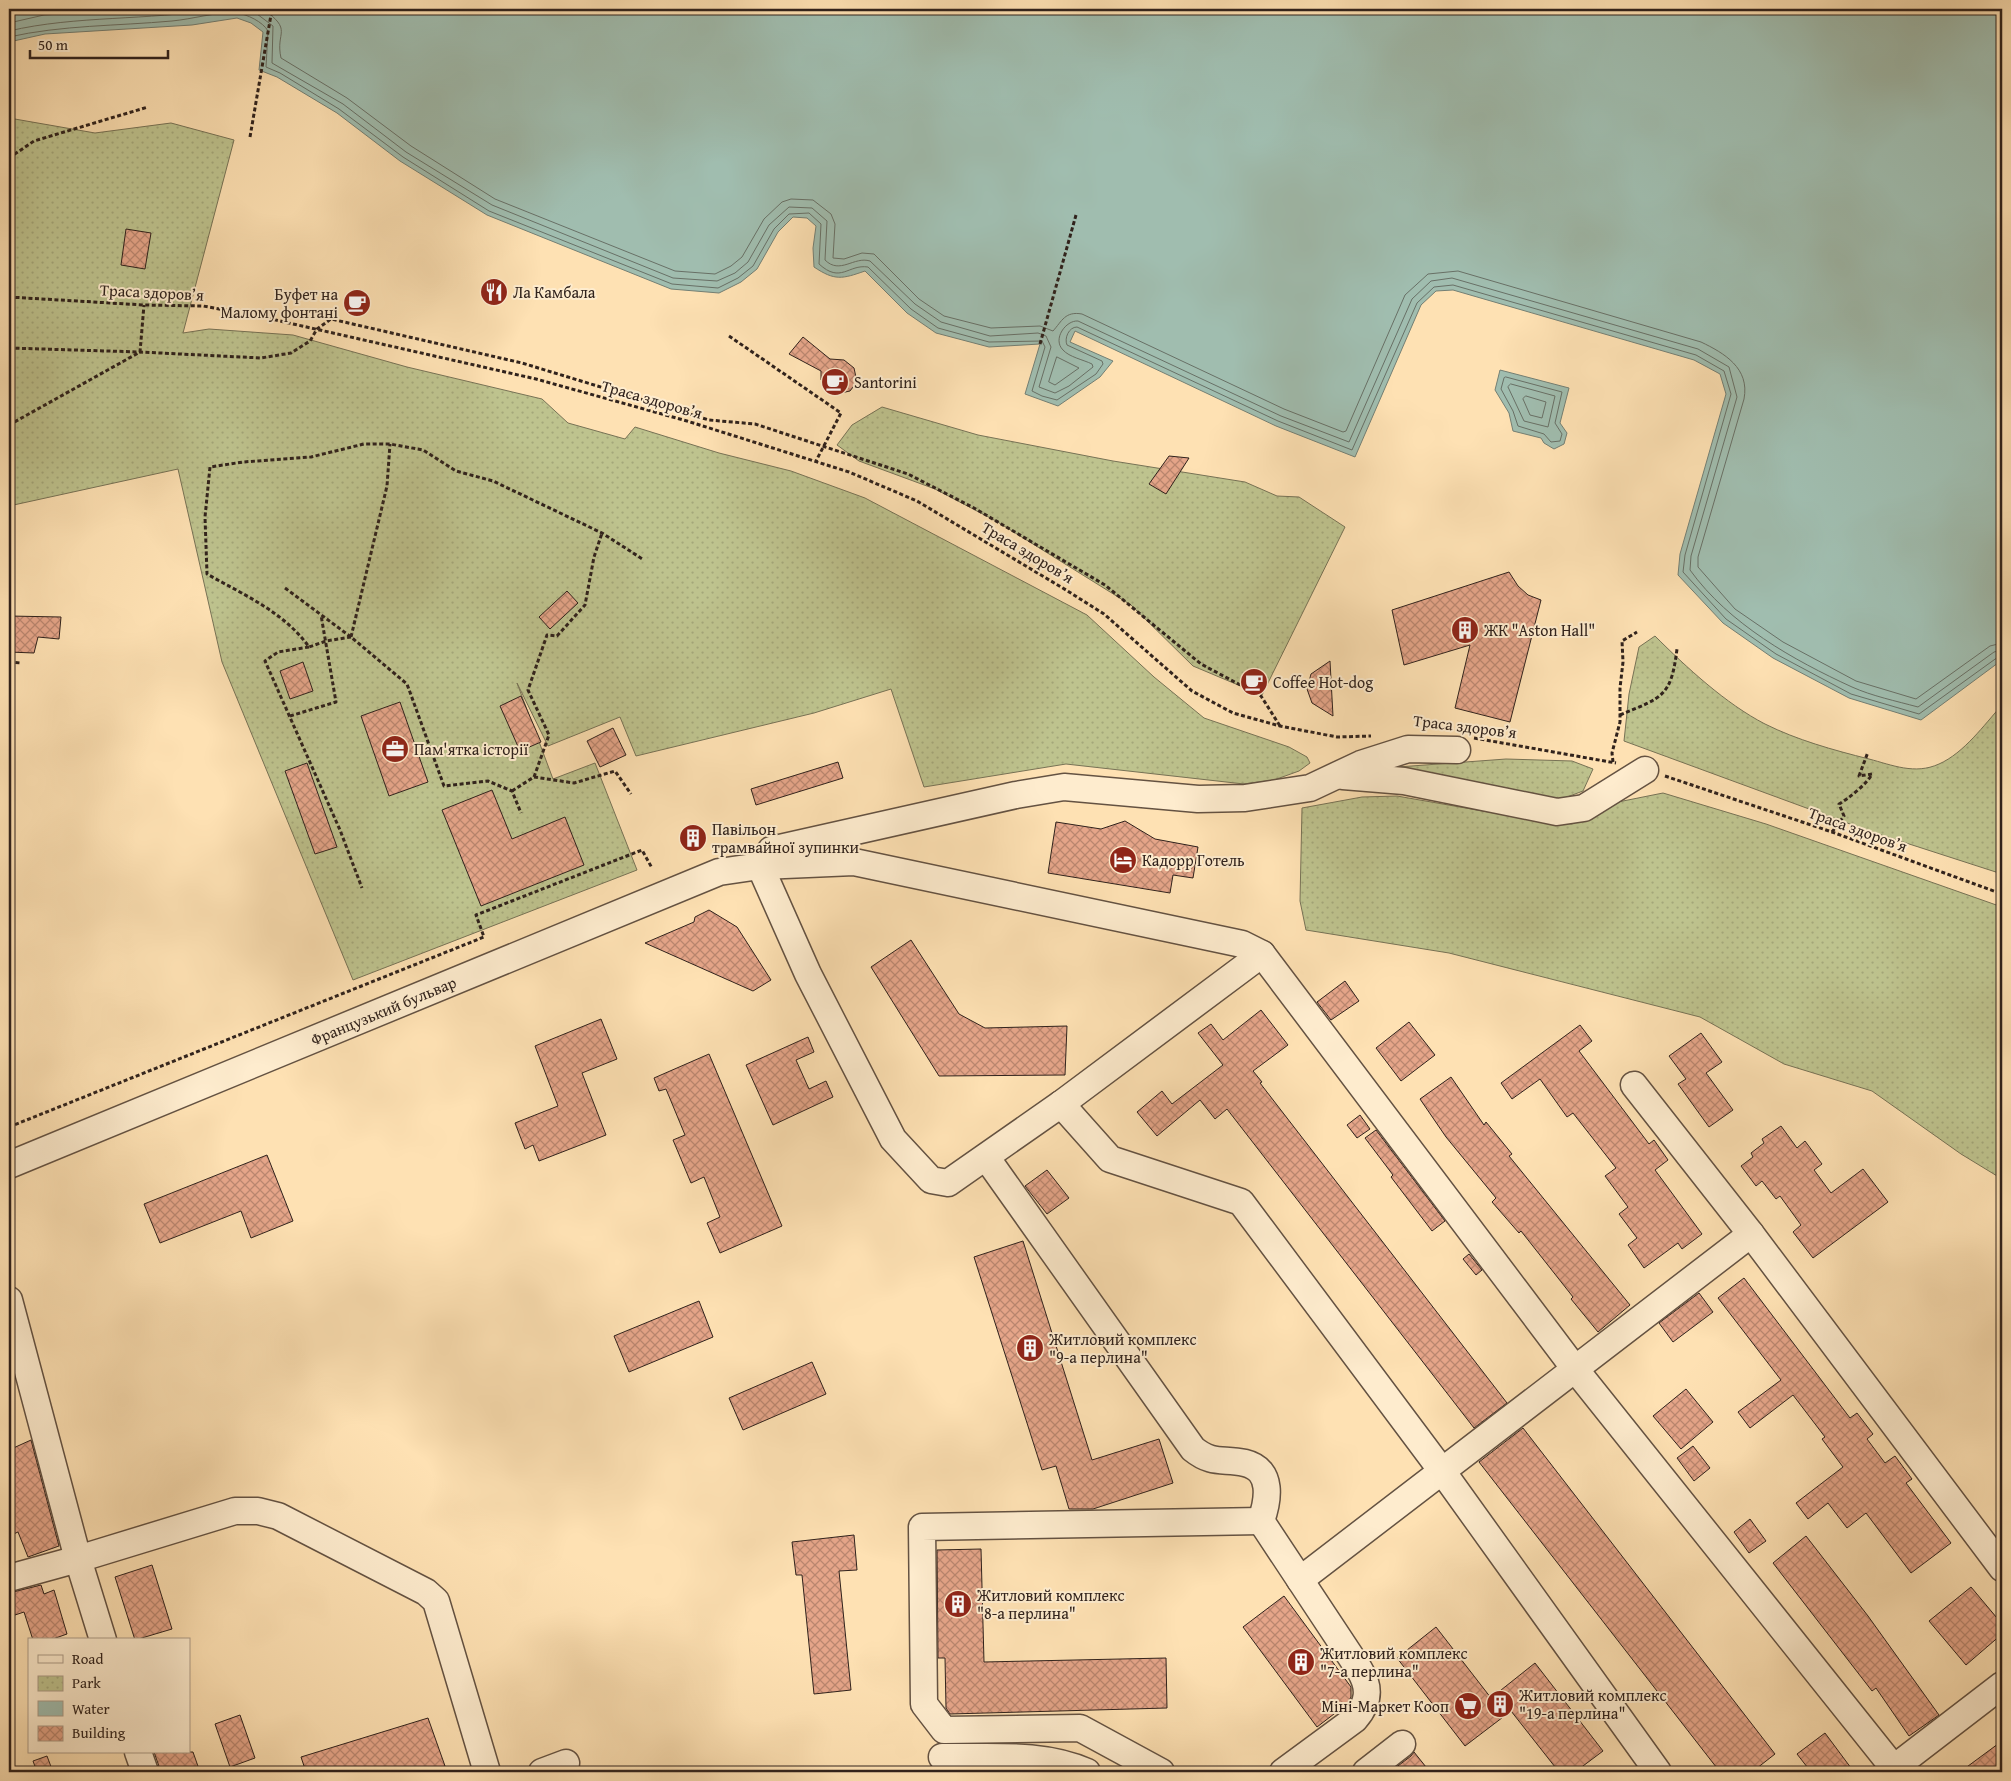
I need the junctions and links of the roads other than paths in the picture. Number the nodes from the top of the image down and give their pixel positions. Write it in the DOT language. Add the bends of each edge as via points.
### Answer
graph roads {
  1 [pos="1462,743"];
  2 [pos="1645,770"];
  3 [pos="1337,775"];
  4 [pos="760,866"];
  5 [pos="1262,954"];
  6 [pos="1634,1085"];
  7 [pos="1061,1104"];
  8 [pos="986,1156"];
  9 [pos="9,1164"];
  10 [pos="1751,1234"];
  11 [pos="9,1300"];
  12 [pos="1575,1369"];
  13 [pos="1442,1471"];
  14 [pos="1260,1521"];
  15 [pos="78,1559"];
  16 [pos="2002,1568"];
  17 [pos="9,1578"];
  18 [pos="1300,1580"];
  19 [pos="102,1638"];
  20 [pos="2002,1685"];
  21 [pos="1402,1744"];
  22 [pos="139,1754"];
  23 [pos="942,1757"];
  24 [pos="566,1763"];
  25 [pos="1896,1770"];
  26 [pos="145,1772"];
  27 [pos="487,1772"];
  28 [pos="542,1772"];
  29 [pos="1087,1772"];
  30 [pos="1161,1772"];
  31 [pos="1283,1772"];
  32 [pos="1366,1772"];
  33 [pos="1658,1772"];
  1 -- 3 [label="street" via="1408,749"];
  2 -- 3 [label="street" via="1584,808 1557,812 1404,781"];
  3 -- 4 [label="street" via="1310,788 1245,798 1198,799 1064,787 771,850"];
  4 -- 5 [label="street, Французький бульвар" via="854,862 1242,944"];
  4 -- 8 [label="street" via="808,974 892,1139 931,1180 948,1183"];
  4 -- 9 [label="street, Французький бульвар" via="719,872 681,886"];
  5 -- 7 [label="street"];
  5 -- 12 [label="street"];
  6 -- 10 [label="street"];
  7 -- 8 [label="street"];
  7 -- 13 [label="street" via="1110,1159 1242,1202"];
  8 -- 14 [label="street" via="1194,1449 1215,1461 1245,1463 1265,1478 1267,1504"];
  10 -- 12 [label="street"];
  10 -- 16 [label="street"];
  11 -- 15 [label="street"];
  12 -- 13 [label="street"];
  12 -- 25 [label="street"];
  13 -- 18 [label="street"];
  13 -- 33 [label="street"];
  14 -- 18 [label="street"];
  14 -- 30 [label="street" via="922,1528 924,1704 944,1730 1080,1728"];
  15 -- 17 [label="street"];
  15 -- 19 [label="street"];
  15 -- 27 [label="street" via="235,1511 258,1511 278,1516 426,1592 436,1600"];
  18 -- 31 [label="street" via="1365,1679 1367,1701 1354,1720"];
  20 -- 25 [label="street"];
  21 -- 32 [label="street"];
  22 -- 26 [label="street"];
  23 -- 29 [label="street" via="1031,1758 1056,1761"];
  24 -- 28 [label="street"];
}
